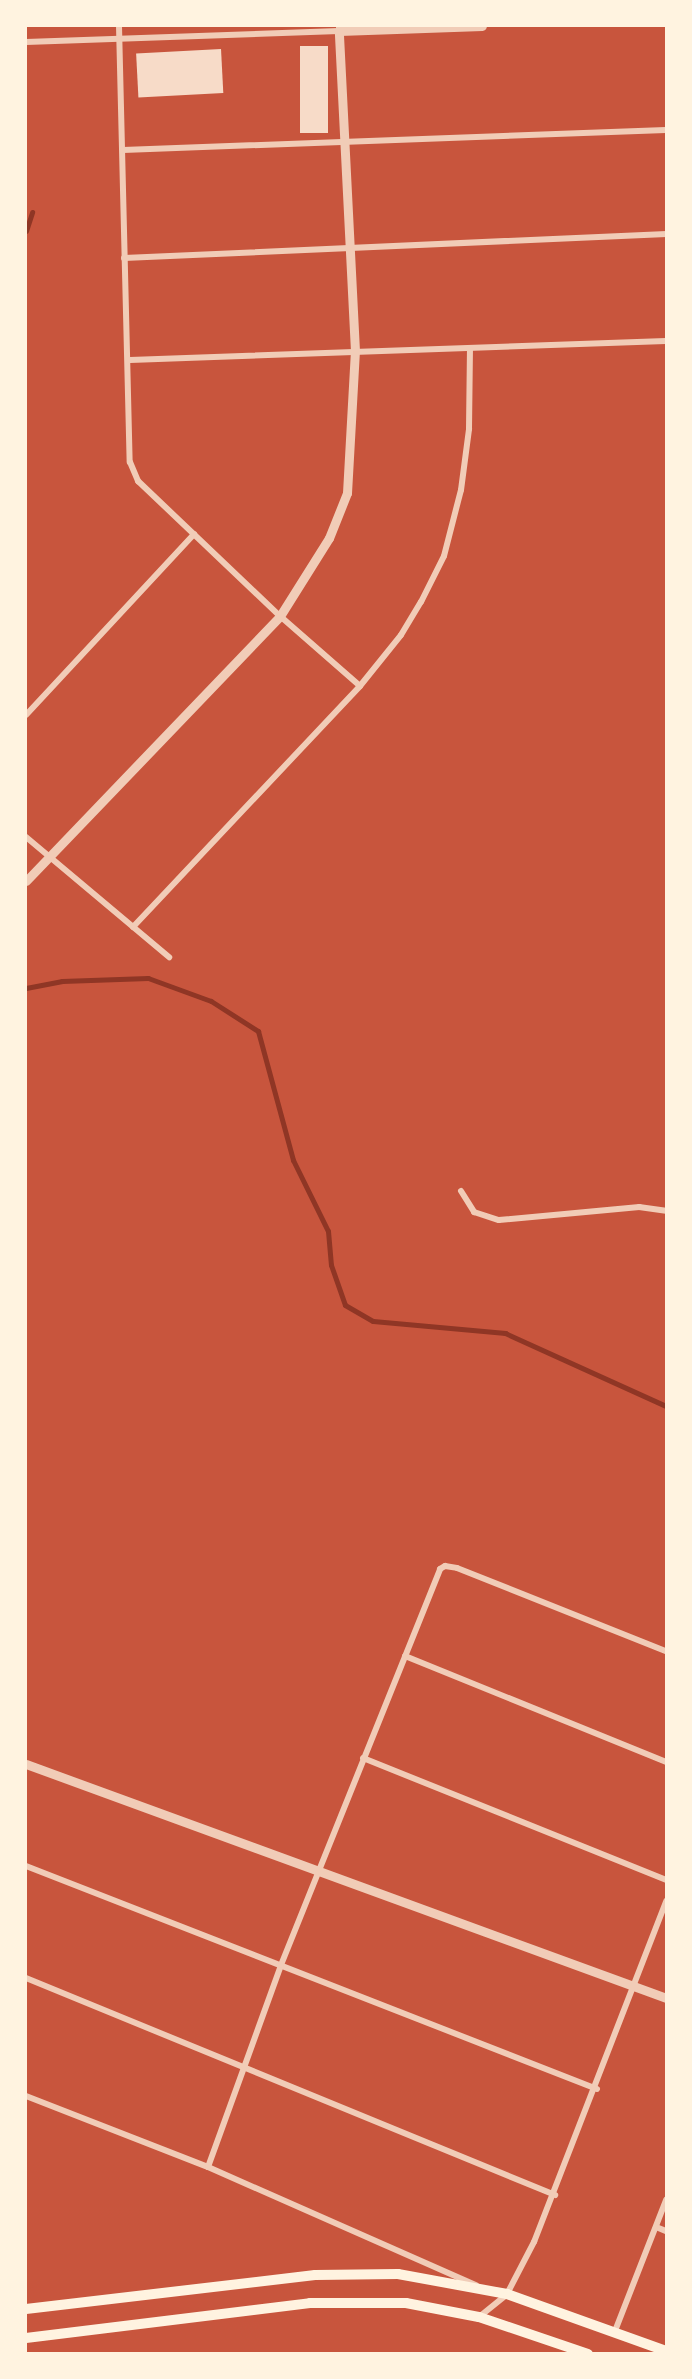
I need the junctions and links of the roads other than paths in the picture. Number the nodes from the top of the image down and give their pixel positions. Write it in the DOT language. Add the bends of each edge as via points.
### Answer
graph roads {
  1 [pos="119,26"];
  2 [pos="230,26"];
  3 [pos="482,26"];
  4 [pos="339,28"];
  5 [pos="231,35"];
  6 [pos="119,39"];
  7 [pos="26,42"];
  8 [pos="666,130"];
  9 [pos="346,139"];
  10 [pos="123,150"];
  11 [pos="666,234"];
  12 [pos="350,245"];
  13 [pos="124,258"];
  14 [pos="666,341"];
  15 [pos="470,348"];
  16 [pos="355,351"];
  17 [pos="130,360"];
  18 [pos="194,534"];
  19 [pos="280,616"];
  20 [pos="360,686"];
  21 [pos="26,715"];
  22 [pos="26,837"];
  23 [pos="48,857"];
  24 [pos="26,881"];
  25 [pos="133,927"];
  26 [pos="169,957"];
  27 [pos="460,1191"];
  28 [pos="666,1212"];
  29 [pos="666,1651"];
  30 [pos="405,1656"];
  31 [pos="363,1758"];
  32 [pos="666,1762"];
  33 [pos="26,1764"];
  34 [pos="26,1866"];
  35 [pos="321,1869"];
  36 [pos="666,1881"];
  37 [pos="666,1901"];
  38 [pos="281,1965"];
  39 [pos="26,1978"];
  40 [pos="636,1986"];
  41 [pos="666,1998"];
  42 [pos="243,2066"];
  43 [pos="597,2089"];
  44 [pos="26,2096"];
  45 [pos="208,2167"];
  46 [pos="555,2195"];
  47 [pos="666,2200"];
  48 [pos="656,2227"];
  49 [pos="666,2231"];
  50 [pos="483,2288"];
  51 [pos="507,2294"];
  52 [pos="26,2309"];
  53 [pos="479,2317"];
  54 [pos="615,2331"];
  55 [pos="26,2338"];
  56 [pos="666,2351"];
  57 [pos="588,2354"];
  1 -- 6 [label="street"];
  2 -- 5 [label="street"];
  3 -- 4 [label="street"];
  4 -- 5 [label="street"];
  4 -- 9 [label="street"];
  5 -- 6 [label="street"];
  6 -- 7 [label="street"];
  6 -- 10 [label="street"];
  8 -- 9 [label="street"];
  9 -- 10 [label="street"];
  9 -- 12 [label="street"];
  10 -- 13 [label="street"];
  11 -- 12 [label="street"];
  12 -- 13 [label="street"];
  12 -- 16 [label="street"];
  13 -- 17 [label="street"];
  14 -- 15 [label="street"];
  15 -- 16 [label="street"];
  15 -- 20 [label="street" via="469,429 461,490 444,556 401,635"];
  16 -- 17 [label="street"];
  16 -- 19 [label="street" via="348,493 329,538"];
  17 -- 18 [label="street" via="130,462 138,481"];
  18 -- 19 [label="street"];
  18 -- 21 [label="street"];
  19 -- 20 [label="street"];
  19 -- 23 [label="street"];
  20 -- 25 [label="street"];
  22 -- 23 [label="street"];
  23 -- 24 [label="street"];
  23 -- 25 [label="street"];
  25 -- 26 [label="street"];
  27 -- 28 [label="street" via="474,1212 499,1220 639,1207"];
  29 -- 30 [label="street" via="445,1566 436,1575"];
  30 -- 31 [label="street"];
  30 -- 32 [label="street"];
  31 -- 35 [label="street"];
  31 -- 36 [label="street"];
  33 -- 35 [label="street"];
  34 -- 38 [label="street"];
  35 -- 38 [label="street"];
  35 -- 40 [label="street"];
  37 -- 40 [label="street"];
  38 -- 42 [label="street"];
  38 -- 43 [label="street"];
  39 -- 42 [label="street"];
  40 -- 41 [label="street"];
  40 -- 43 [label="street"];
  42 -- 45 [label="street"];
  42 -- 46 [label="street"];
  43 -- 46 [label="street"];
  44 -- 45 [label="street"];
  45 -- 50 [label="street"];
  46 -- 51 [label="street"];
  47 -- 48 [label="street"];
  48 -- 49 [label="street"];
  48 -- 54 [label="street"];
  50 -- 51 [label="main road"];
  50 -- 52 [label="main road" via="398,2274 315,2275"];
  51 -- 53 [label="street"];
  51 -- 54 [label="main road"];
  53 -- 55 [label="main road" via="406,2303 310,2303"];
  53 -- 57 [label="main road"];
  54 -- 56 [label="main road"];
}
